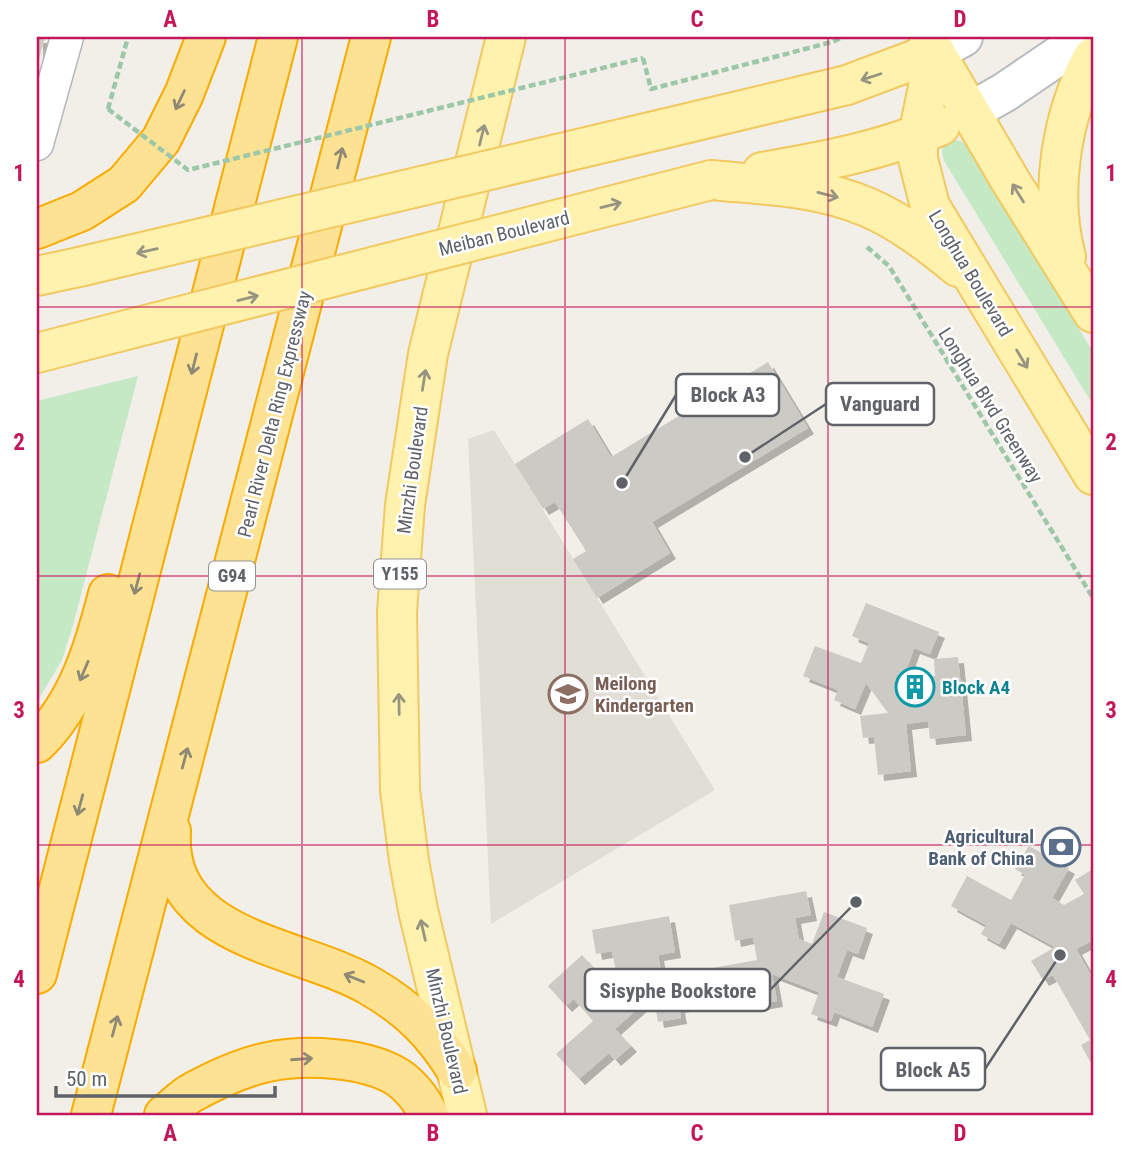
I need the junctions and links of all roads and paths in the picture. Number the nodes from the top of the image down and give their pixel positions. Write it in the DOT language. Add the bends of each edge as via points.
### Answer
graph roads {
  1 [pos="67,37"];
  2 [pos="128,37"];
  3 [pos="206,37"];
  4 [pos="253,37"];
  5 [pos="278,37"];
  6 [pos="371,37"];
  7 [pos="506,37"];
  8 [pos="843,37"];
  9 [pos="1086,37"];
  10 [pos="941,42"];
  11 [pos="1093,57"];
  12 [pos="970,112"];
  13 [pos="918,136"];
  14 [pos="37,144"];
  15 [pos="712,180"];
  16 [pos="37,229"];
  17 [pos="864,245"];
  18 [pos="37,276"];
  19 [pos="1071,276"];
  20 [pos="974,280"];
  21 [pos="1093,313"];
  22 [pos="50,349"];
  23 [pos="1093,475"];
  24 [pos="1093,598"];
  25 [pos="37,743"];
  26 [pos="172,809"];
  27 [pos="37,974"];
  28 [pos="457,1072"];
  29 [pos="91,1115"];
  30 [pos="164,1115"];
  31 [pos="429,1115"];
  32 [pos="467,1115"];
  1 -- 14 [label="street"];
  2 -- 8 [label="path, bridge" via="108,109 188,170 643,58 651,89"];
  3 -- 16 [label="highway, one-way" via="161,140 124,184 82,211"];
  4 -- 25 [label="highway, one-way" via="98,632 68,705"];
  5 -- 27 [label="highway, one-way"];
  26 -- 6 [label="highway, Pearl River Delta Ring Expressway / G94, one-way"];
  28 -- 7 [label="main road, Minzhi Boulevard / Y155, one-way" via="418,910 400,790 397,612 405,505 428,354"];
  9 -- 12 [label="main road"];
  10 -- 12 [label="main road"];
  10 -- 13 [label="main road, Longhua Boulevard"];
  10 -- 18 [label="main road, one-way, bridge" via="905,65 847,85"];
  11 -- 19 [label="main road" via="1074,101 1060,164 1060,233"];
  12 -- 13 [label="main road, Meiban Boulevard"];
  19 -- 12 [label="main road, one-way"];
  13 -- 15 [label="main road, Meiban Boulevard" via="844,158"];
  13 -- 20 [label="main road, Longhua Boulevard" via="918,159 930,206"];
  15 -- 20 [label="main road, one-way" via="802,189 868,207 909,230"];
  22 -- 15 [label="main road, Meiban Boulevard, one-way, bridge"];
  17 -- 24 [label="path, Longhua Blvd Greenway" via="889,266"];
  19 -- 21 [label="main road"];
  20 -- 23 [label="main road, Longhua Boulevard, one-way"];
  28 -- 26 [label="highway, one-way" via="411,1013 368,984 220,925 190,900 175,869"];
  29 -- 26 [label="highway, Pearl River Delta Ring Expressway / G94, one-way"];
  28 -- 32 [label="main road, Minzhi Boulevard / Y155"];
  30 -- 31 [label="highway, one-way" via="191,1093 227,1077 267,1062 308,1057 346,1061 398,1078 418,1095"];
}
